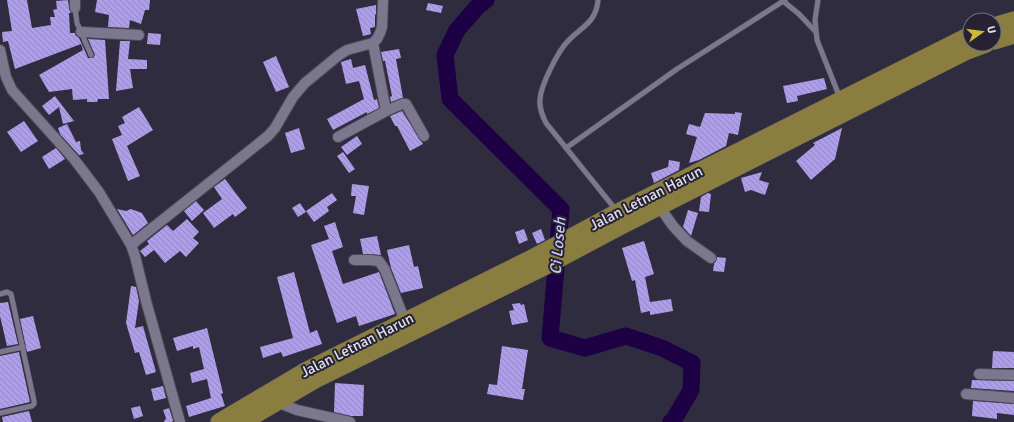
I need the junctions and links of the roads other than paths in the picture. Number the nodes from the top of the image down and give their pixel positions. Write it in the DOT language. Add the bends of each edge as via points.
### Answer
graph roads {
  1 [pos="383,0"];
  2 [pos="598,0"];
  3 [pos="818,0"];
  4 [pos="784,1"];
  5 [pos="75,4"];
  6 [pos="1014,20"];
  7 [pos="1002,24"];
  8 [pos="815,31"];
  9 [pos="81,32"];
  10 [pos="139,35"];
  11 [pos="1014,35"];
  12 [pos="1002,39"];
  13 [pos="962,41"];
  14 [pos="373,43"];
  15 [pos="0,50"];
  16 [pos="964,52"];
  17 [pos="91,55"];
  18 [pos="938,58"];
  19 [pos="4,82"];
  20 [pos="841,99"];
  21 [pos="386,111"];
  22 [pos="424,136"];
  23 [pos="338,137"];
  24 [pos="566,148"];
  25 [pos="656,201"];
  26 [pos="618,218"];
  27 [pos="130,245"];
  28 [pos="711,258"];
  29 [pos="354,260"];
  30 [pos="539,262"];
  31 [pos="0,294"];
  32 [pos="405,321"];
  33 [pos="23,347"];
  34 [pos="0,352"];
  35 [pos="979,374"];
  36 [pos="1014,375"];
  37 [pos="966,394"];
  38 [pos="1014,398"];
  39 [pos="277,402"];
  40 [pos="0,413"];
  41 [pos="180,422"];
  42 [pos="219,422"];
  43 [pos="243,422"];
  44 [pos="350,422"];
  1 -- 14 [label="street" via="380,33"];
  2 -- 24 [label="lane" via="594,17 559,52 540,94 542,115"];
  3 -- 8 [label="lane"];
  4 -- 8 [label="lane"];
  4 -- 24 [label="lane" via="677,69"];
  5 -- 9 [label="lane" via="77,23"];
  6 -- 7 [label="main road"];
  8 -- 20 [label="lane"];
  9 -- 10 [label="street"];
  9 -- 17 [label="lane"];
  11 -- 12 [label="main road"];
  13 -- 18 [label="main road, Jalan Letnan Harun"];
  14 -- 21 [label="street"];
  14 -- 27 [label="street" via="347,50 331,60 298,90 268,136"];
  15 -- 19 [label="street"];
  16 -- 18 [label="main road, Jalan Letnan Harun"];
  18 -- 20 [label="main road, Jalan Letnan Harun"];
  18 -- 25 [label="main road, Jalan Letnan Harun"];
  19 -- 27 [label="street" via="74,159 100,192"];
  20 -- 25 [label="main road, Jalan Letnan Harun"];
  21 -- 22 [label="street" via="406,104"];
  21 -- 23 [label="street"];
  24 -- 26 [label="lane"];
  25 -- 26 [label="main road, Jalan Letnan Harun"];
  25 -- 28 [label="street" via="687,241"];
  26 -- 30 [label="main road, Jalan Letnan Harun"];
  27 -- 41 [label="street"];
  29 -- 32 [label="street" via="379,261"];
  30 -- 32 [label="main road, Jalan Letnan Harun"];
  30 -- 39 [label="main road, Jalan Letnan Harun"];
  31 -- 33 [label="lane" via="11,294"];
  32 -- 42 [label="main road, Jalan Letnan Harun" via="307,370"];
  33 -- 34 [label="lane"];
  33 -- 40 [label="lane" via="34,404"];
  35 -- 36 [label="street"];
  37 -- 38 [label="street"];
  39 -- 43 [label="main road, Jalan Letnan Harun"];
  39 -- 44 [label="street" via="297,410"];
}
